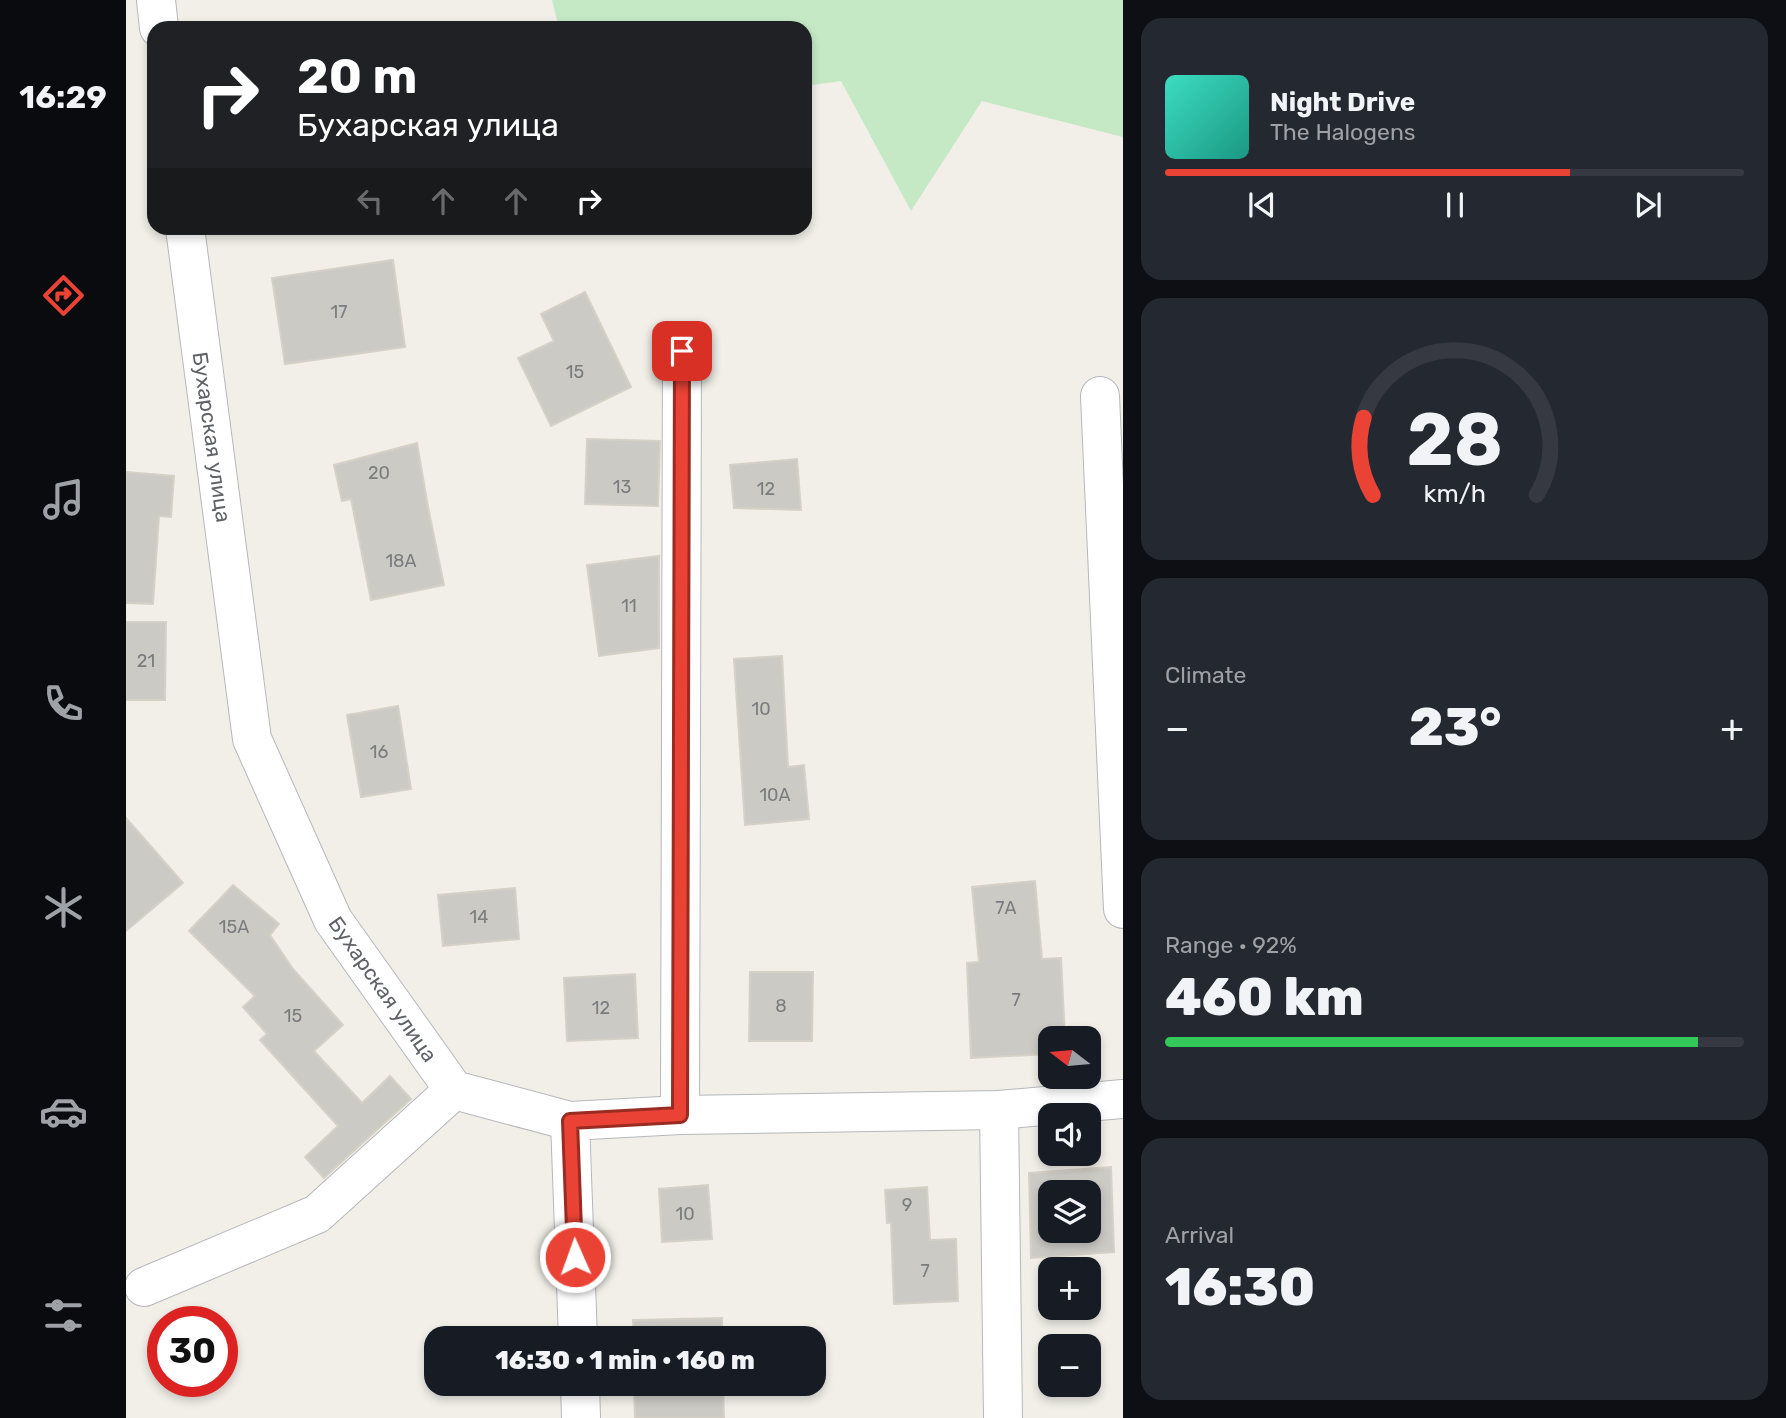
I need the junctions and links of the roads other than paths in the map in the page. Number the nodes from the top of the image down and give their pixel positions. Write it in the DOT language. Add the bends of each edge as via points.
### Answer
graph roads {
  1 [pos="156,0"];
  2 [pos="158,21"];
  3 [pos="186,235"];
  4 [pos="682,351"];
  5 [pos="1100,396"];
  6 [pos="1115,548"];
  7 [pos="1116,620"];
  8 [pos="1123,909"];
  9 [pos="454,1090"];
  10 [pos="1123,1099"];
  11 [pos="999,1110"];
  12 [pos="680,1115"];
  13 [pos="570,1121"];
  14 [pos="144,1287"];
  15 [pos="578,1326"];
  16 [pos="580,1396"];
  17 [pos="581,1418"];
  18 [pos="1003,1418"];
  1 -- 2 [label="street"];
  3 -- 9 [label="street, Бухарская улица" via="252,739 333,920"];
  4 -- 12 [label="street"];
  5 -- 6 [label="street"];
  6 -- 7 [label="street"];
  7 -- 8 [label="street"];
  9 -- 13 [label="street"];
  9 -- 14 [label="street" via="317,1214"];
  10 -- 11 [label="street"];
  11 -- 12 [label="street"];
  11 -- 18 [label="street"];
  12 -- 13 [label="street"];
  13 -- 15 [label="street"];
  16 -- 17 [label="street"];
}
